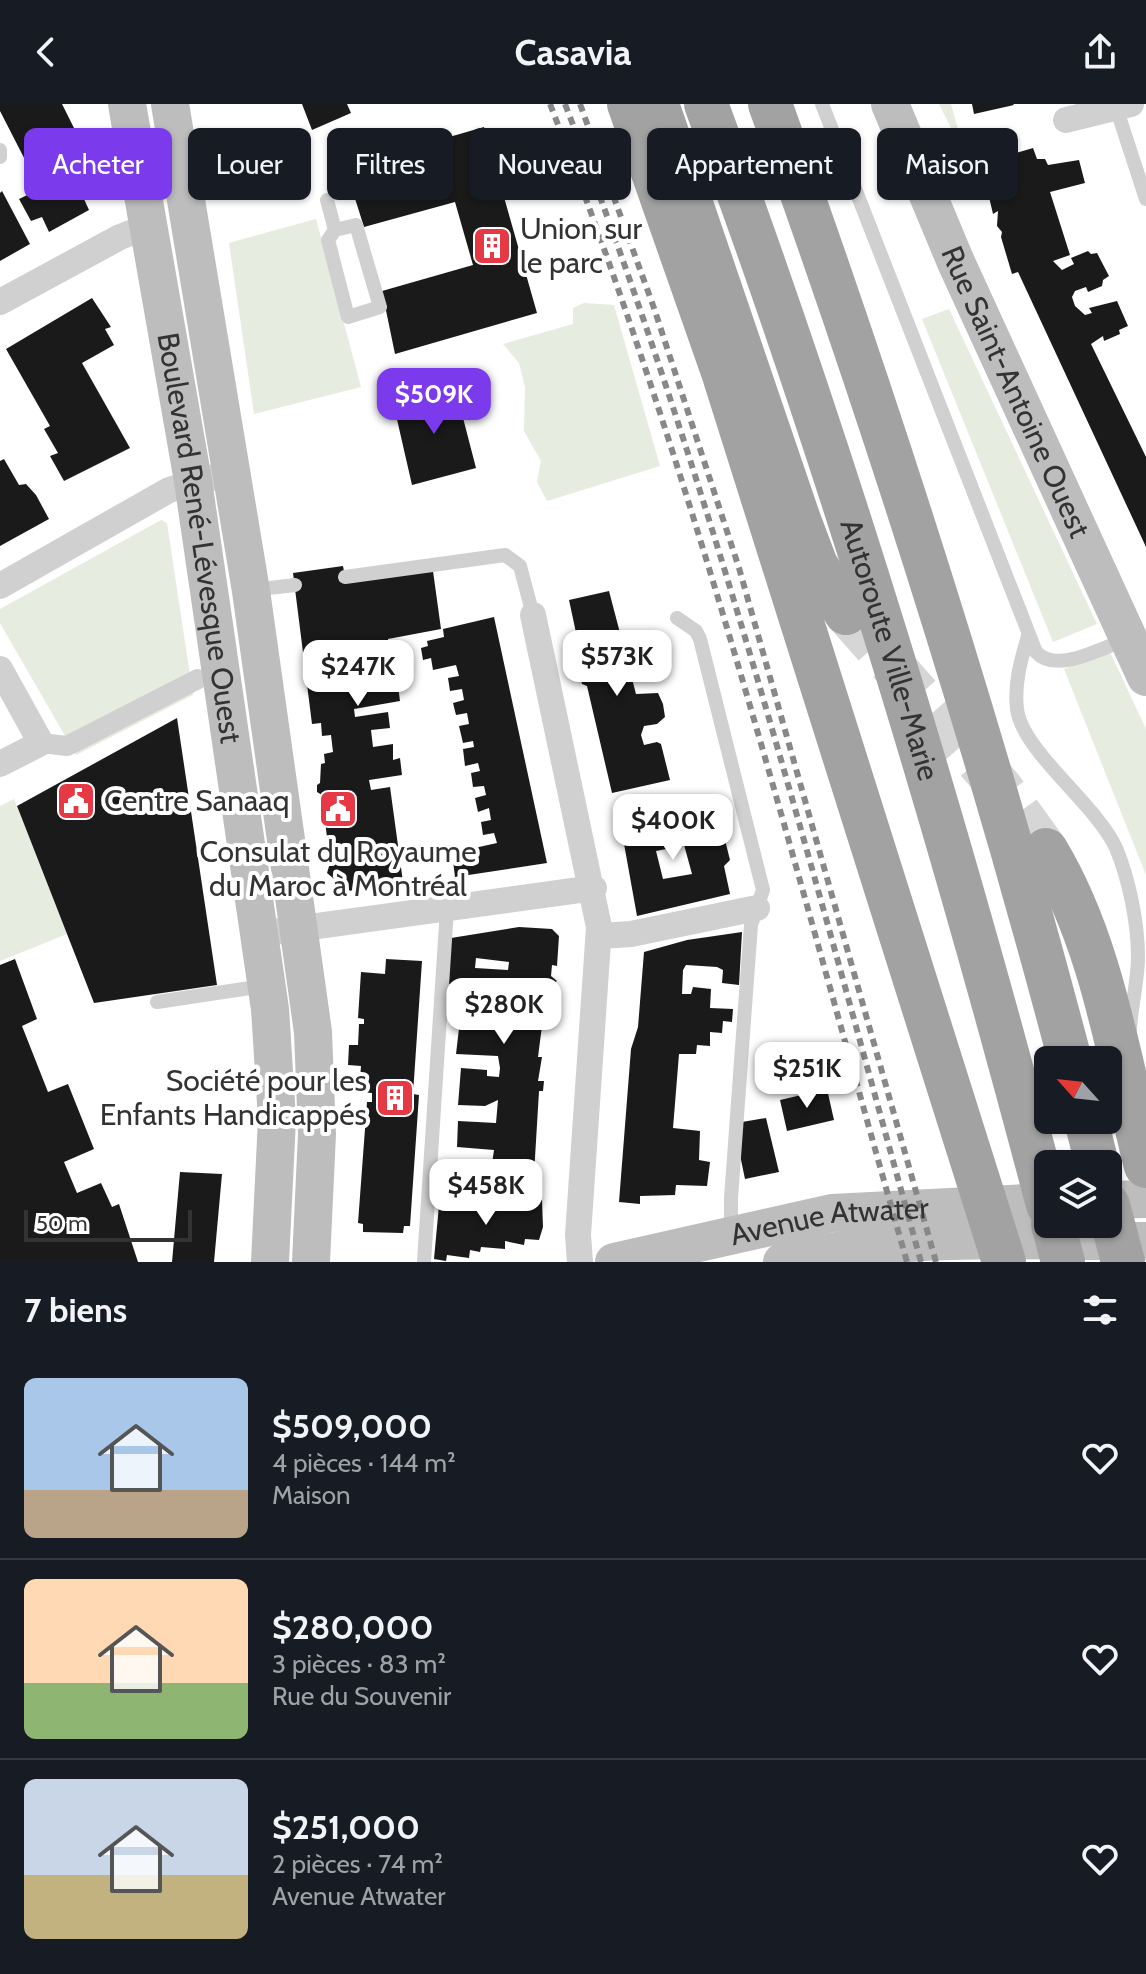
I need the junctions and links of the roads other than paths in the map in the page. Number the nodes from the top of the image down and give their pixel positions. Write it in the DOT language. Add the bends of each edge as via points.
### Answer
graph roads {
  1 [pos="127,104"];
  2 [pos="170,104"];
  3 [pos="629,104"];
  4 [pos="657,104"];
  5 [pos="706,104"];
  6 [pos="770,104"];
  7 [pos="822,104"];
  8 [pos="890,104"];
  9 [pos="1121,105"];
  10 [pos="1066,120"];
  11 [pos="0,150"];
  12 [pos="0,157"];
  13 [pos="1146,199"];
  14 [pos="327,200"];
  15 [pos="151,225"];
  16 [pos="335,230"];
  17 [pos="0,302"];
  18 [pos="232,472"];
  19 [pos="193,481"];
  20 [pos="345,577"];
  21 [pos="295,585"];
  22 [pos="0,586"];
  23 [pos="251,591"];
  24 [pos="846,613"];
  25 [pos="533,615"];
  26 [pos="677,618"];
  27 [pos="1137,635"];
  28 [pos="1028,636"];
  29 [pos="0,669"];
  30 [pos="1146,677"];
  31 [pos="198,679"];
  32 [pos="41,743"];
  33 [pos="0,764"];
  34 [pos="1046,850"];
  35 [pos="594,888"];
  36 [pos="757,908"];
  37 [pos="447,909"];
  38 [pos="299,928"];
  39 [pos="259,934"];
  40 [pos="600,936"];
  41 [pos="266,985"];
  42 [pos="157,1002"];
  43 [pos="1066,1046"];
  44 [pos="1142,1081"];
  45 [pos="1034,1153"];
  46 [pos="1146,1166"];
  47 [pos="1146,1199"];
  48 [pos="1122,1202"];
  49 [pos="1034,1204"];
  50 [pos="732,1234"];
  51 [pos="1057,1238"];
  52 [pos="1117,1238"];
  53 [pos="1146,1241"];
  54 [pos="270,1262"];
  55 [pos="311,1262"];
  56 [pos="424,1262"];
  57 [pos="580,1262"];
  58 [pos="614,1262"];
  59 [pos="782,1262"];
  60 [pos="1004,1262"];
  61 [pos="1063,1262"];
  62 [pos="1123,1262"];
  1 -- 15 [label="main road, Boulevard René-Lévesque Ouest"];
  2 -- 18 [label="main road, Boulevard René-Lévesque Ouest"];
  3 -- 60 [label="highway, bridge" via="733,401"];
  4 -- 24 [label="highway" via="799,520 816,565"];
  5 -- 45 [label="highway, Autoroute Ville-Marie, bridge" via="764,261 869,580"];
  6 -- 43 [label="highway, Autoroute Ville-Marie, bridge" via="905,500"];
  7 -- 28 [label="lane"];
  8 -- 27 [label="main road, Rue Saint-Antoine Ouest" via="955,260"];
  9 -- 10 [label="street"];
  9 -- 13 [label="lane"];
  11 -- 12 [label="lane"];
  14 -- 16 [label="lane"];
  15 -- 17 [label="street"];
  15 -- 19 [label="main road, Boulevard René-Lévesque Ouest"];
  16 -- 16 [label="lane" via="328,240 348,317 380,307 356,225"];
  18 -- 19 [label="street"];
  18 -- 23 [label="main road, Boulevard René-Lévesque Ouest"];
  19 -- 22 [label="street"];
  19 -- 39 [label="main road, Boulevard René-Lévesque Ouest"];
  20 -- 25 [label="lane" via="505,555 523,572"];
  21 -- 23 [label="lane"];
  23 -- 38 [label="main road, Boulevard René-Lévesque Ouest"];
  25 -- 35 [label="street"];
  26 -- 36 [label="lane" via="700,639 763,890"];
  27 -- 28 [label="lane" via="1051,663 1036,652"];
  27 -- 30 [label="main road, Rue Saint-Antoine Ouest"];
  28 -- 44 [label="lane" via="1018,671 1017,712 1026,733 1098,818 1116,849 1127,889 1138,955 1130,1033"];
  29 -- 32 [label="street"];
  31 -- 32 [label="street" via="67,746"];
  32 -- 33 [label="street"];
  34 -- 46 [label="highway" via="1072,899 1102,993"];
  35 -- 37 [label="street"];
  35 -- 40 [label="street"];
  36 -- 40 [label="street"];
  36 -- 50 [label="lane" via="751,925"];
  37 -- 38 [label="street"];
  37 -- 56 [label="lane"];
  38 -- 39 [label="street"];
  38 -- 55 [label="main road, Boulevard René-Lévesque Ouest" via="316,1065"];
  39 -- 41 [label="main road, Boulevard René-Lévesque Ouest"];
  40 -- 57 [label="street"];
  41 -- 42 [label="lane"];
  41 -- 54 [label="main road, Boulevard René-Lévesque Ouest" via="277,1119"];
  47 -- 48 [label="main road"];
  49 -- 50 [label="main road, Avenue Atwater" via="853,1210"];
  50 -- 58 [label="main road, Avenue Atwater"];
  51 -- 61 [label="highway, bridge"];
  52 -- 62 [label="highway, bridge"];
  53 -- 59 [label="main road, Avenue Atwater" via="918,1243"];
}
